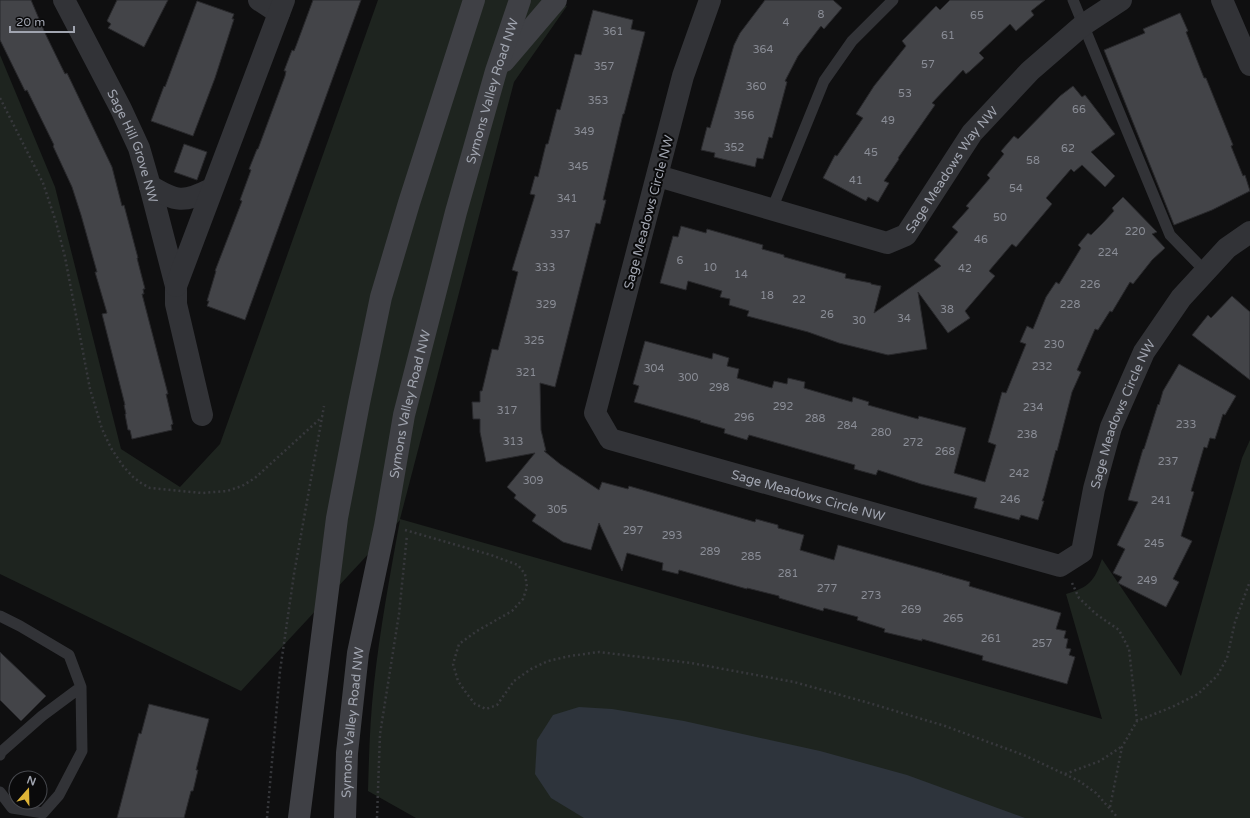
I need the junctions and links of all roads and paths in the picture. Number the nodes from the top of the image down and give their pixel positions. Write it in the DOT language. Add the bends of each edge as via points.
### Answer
graph roads {
  1 [pos="259,0"];
  2 [pos="474,0"];
  3 [pos="520,0"];
  4 [pos="556,0"];
  5 [pos="893,0"];
  6 [pos="1073,0"];
  7 [pos="1121,0"];
  8 [pos="1222,0"];
  9 [pos="702,2"];
  10 [pos="71,5"];
  11 [pos="281,6"];
  12 [pos="1083,25"];
  13 [pos="1250,65"];
  14 [pos="496,71"];
  15 [pos="0,98"];
  16 [pos="658,176"];
  17 [pos="150,186"];
  18 [pos="211,189"];
  19 [pos="772,209"];
  20 [pos="1250,232"];
  21 [pos="1205,271"];
  22 [pos="176,286"];
  23 [pos="324,406"];
  24 [pos="202,415"];
  25 [pos="322,417"];
  26 [pos="385,526"];
  27 [pos="408,531"];
  28 [pos="1060,566"];
  29 [pos="1250,581"];
  30 [pos="0,616"];
  31 [pos="82,687"];
  32 [pos="1137,721"];
  33 [pos="1122,747"];
  34 [pos="0,755"];
  35 [pos="1064,774"];
  36 [pos="0,792"];
  37 [pos="1110,808"];
  38 [pos="267,818"];
  39 [pos="300,818"];
  40 [pos="345,818"];
  41 [pos="377,818"];
  42 [pos="1118,818"];
  1 -- 11 [label="street, Sage Hill Grove NW"];
  2 -- 39 [label="main road" via="381,297 358,403 337,518"];
  3 -- 14 [label="main road, Symons Valley Road NW"];
  4 -- 14 [label="main road"];
  5 -- 19 [label="lane" via="852,42 824,81"];
  6 -- 12 [label="lane"];
  7 -- 12 [label="street, Sage Meadows Way NW"];
  8 -- 13 [label="street"];
  9 -- 16 [label="street, Sage Meadows Circle NW"];
  10 -- 17 [label="street, Sage Hill Grove NW" via="139,148"];
  11 -- 18 [label="street, Sage Hill Grove NW"];
  12 -- 19 [label="street, Sage Meadows Way NW" via="1030,71 972,133 906,235 887,243"];
  12 -- 21 [label="lane" via="1170,235"];
  14 -- 26 [label="main road, Symons Valley Road NW" via="454,220 404,415"];
  15 -- 25 [label="path" via="43,184 56,222 90,389 102,429 111,448 133,477 150,488 202,493 242,486 255,478"];
  16 -- 19 [label="street, Sage Meadows Way NW"];
  16 -- 28 [label="street, Sage Meadows Circle NW" via="595,413 610,439"];
  17 -- 18 [label="street" via="166,196 180,200 194,198"];
  17 -- 22 [label="street, Sage Hill Grove NW"];
  18 -- 22 [label="street, Sage Hill Grove NW"];
  20 -- 21 [label="street, Sage Meadows Circle NW" via="1227,248"];
  21 -- 28 [label="street, Sage Meadows Circle NW" via="1181,298 1144,352 1110,427 1094,489 1082,552"];
  22 -- 24 [label="street, Sage Hill Grove NW" via="176,304"];
  23 -- 25 [label="path"];
  25 -- 38 [label="path" via="294,574 280,671"];
  26 -- 27 [label="path"];
  26 -- 40 [label="main road, Symons Valley Road NW" via="358,653 347,753"];
  27 -- 35 [label="path" via="518,564 525,574 526,587 523,599 512,611 476,631 460,644 453,664 458,682 475,704 486,709 497,705 514,680 531,668 548,661 599,652 691,663 794,682 945,726 1026,756"];
  27 -- 41 [label="path" via="399,614 380,734"];
  28 -- 32 [label="path" via="1079,598 1119,630 1129,650"];
  29 -- 32 [label="path" via="1235,622 1227,658 1217,676 1198,694"];
  30 -- 31 [label="lane" via="69,655"];
  31 -- 34 [label="lane" via="42,716"];
  31 -- 36 [label="lane" via="82,751 59,795 43,813 12,808"];
  32 -- 33 [label="path"];
  33 -- 35 [label="path" via="1100,761"];
  33 -- 37 [label="path"];
  35 -- 37 [label="path" via="1096,793"];
  37 -- 42 [label="path"];
}
